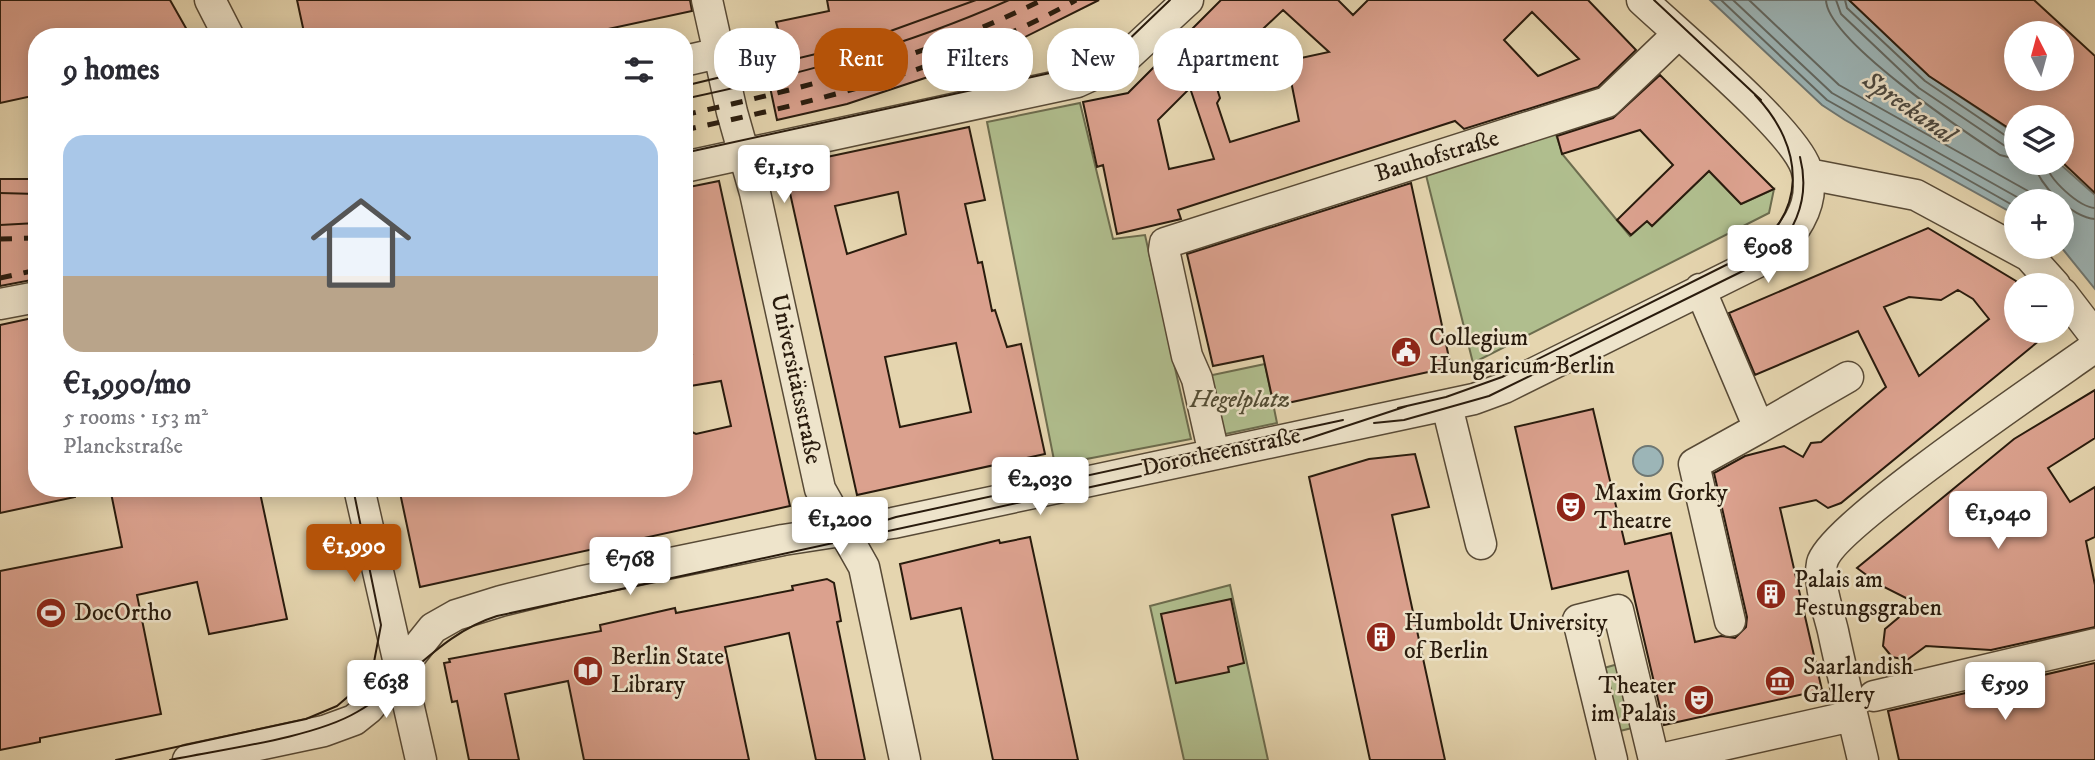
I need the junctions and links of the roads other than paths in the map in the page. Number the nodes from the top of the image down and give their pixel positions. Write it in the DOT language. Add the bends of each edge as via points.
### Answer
graph roads {
  1 [pos="210,0"];
  2 [pos="707,0"];
  3 [pos="1188,0"];
  4 [pos="1642,0"];
  5 [pos="224,28"];
  6 [pos="714,31"];
  7 [pos="1678,34"];
  8 [pos="714,54"];
  9 [pos="693,59"];
  10 [pos="728,91"];
  11 [pos="744,154"];
  12 [pos="693,165"];
  13 [pos="1808,174"];
  14 [pos="2044,273"];
  15 [pos="1700,289"];
  16 [pos="28,299"];
  17 [pos="0,304"];
  18 [pos="2074,309"];
  19 [pos="2095,336"];
  20 [pos="2095,347"];
  21 [pos="1848,377"];
  22 [pos="1447,406"];
  23 [pos="1759,428"];
  24 [pos="1214,454"];
  25 [pos="361,497"];
  26 [pos="843,530"];
  27 [pos="1481,544"];
  28 [pos="1730,621"];
  29 [pos="2095,645"];
  30 [pos="400,668"];
  31 [pos="1874,696"];
  32 [pos="1852,716"];
  33 [pos="188,760"];
  34 [pos="421,760"];
  35 [pos="905,760"];
  36 [pos="1612,760"];
  37 [pos="1655,760"];
  38 [pos="1863,760"];
  1 -- 5 [label="street"];
  2 -- 6 [label="street, Universitätsstraße"];
  3 -- 11 [label="street" via="1121,62 1077,82"];
  4 -- 7 [label="street"];
  7 -- 13 [label="street" via="1785,135"];
  7 -- 24 [label="street, Bauhofstraße" via="1607,102 1165,243 1187,356 1197,379"];
  8 -- 9 [label="street"];
  10 -- 11 [label="street, Universitätsstraße"];
  11 -- 12 [label="street"];
  11 -- 26 [label="street, Universitätsstraße" via="820,489"];
  13 -- 14 [label="street" via="1916,195 2029,256"];
  13 -- 15 [label="street, Dorotheenstraße" via="1802,216 1782,246"];
  15 -- 22 [label="street, Dorotheenstraße" via="1504,388"];
  15 -- 23 [label="street"];
  16 -- 17 [label="street"];
  18 -- 19 [label="street"];
  20 -- 32 [label="street" via="1989,419 1831,546 1822,564 1822,577"];
  21 -- 23 [label="street"];
  22 -- 24 [label="street, Dorotheenstraße"];
  22 -- 27 [label="street"];
  23 -- 28 [label="street" via="1694,464"];
  24 -- 26 [label="street, Dorotheenstraße"];
  25 -- 30 [label="street"];
  26 -- 30 [label="street, Dorotheenstraße" via="579,582 467,611 433,628"];
  26 -- 35 [label="street, Universitätsstraße" via="864,567"];
  29 -- 31 [label="street"];
  30 -- 33 [label="street, Dorotheenstraße" via="369,708 348,723"];
  30 -- 34 [label="street"];
  32 -- 37 [label="street"];
  32 -- 38 [label="street"];
  36 -- 37 [label="street" via="1578,620 1618,610"];
}
